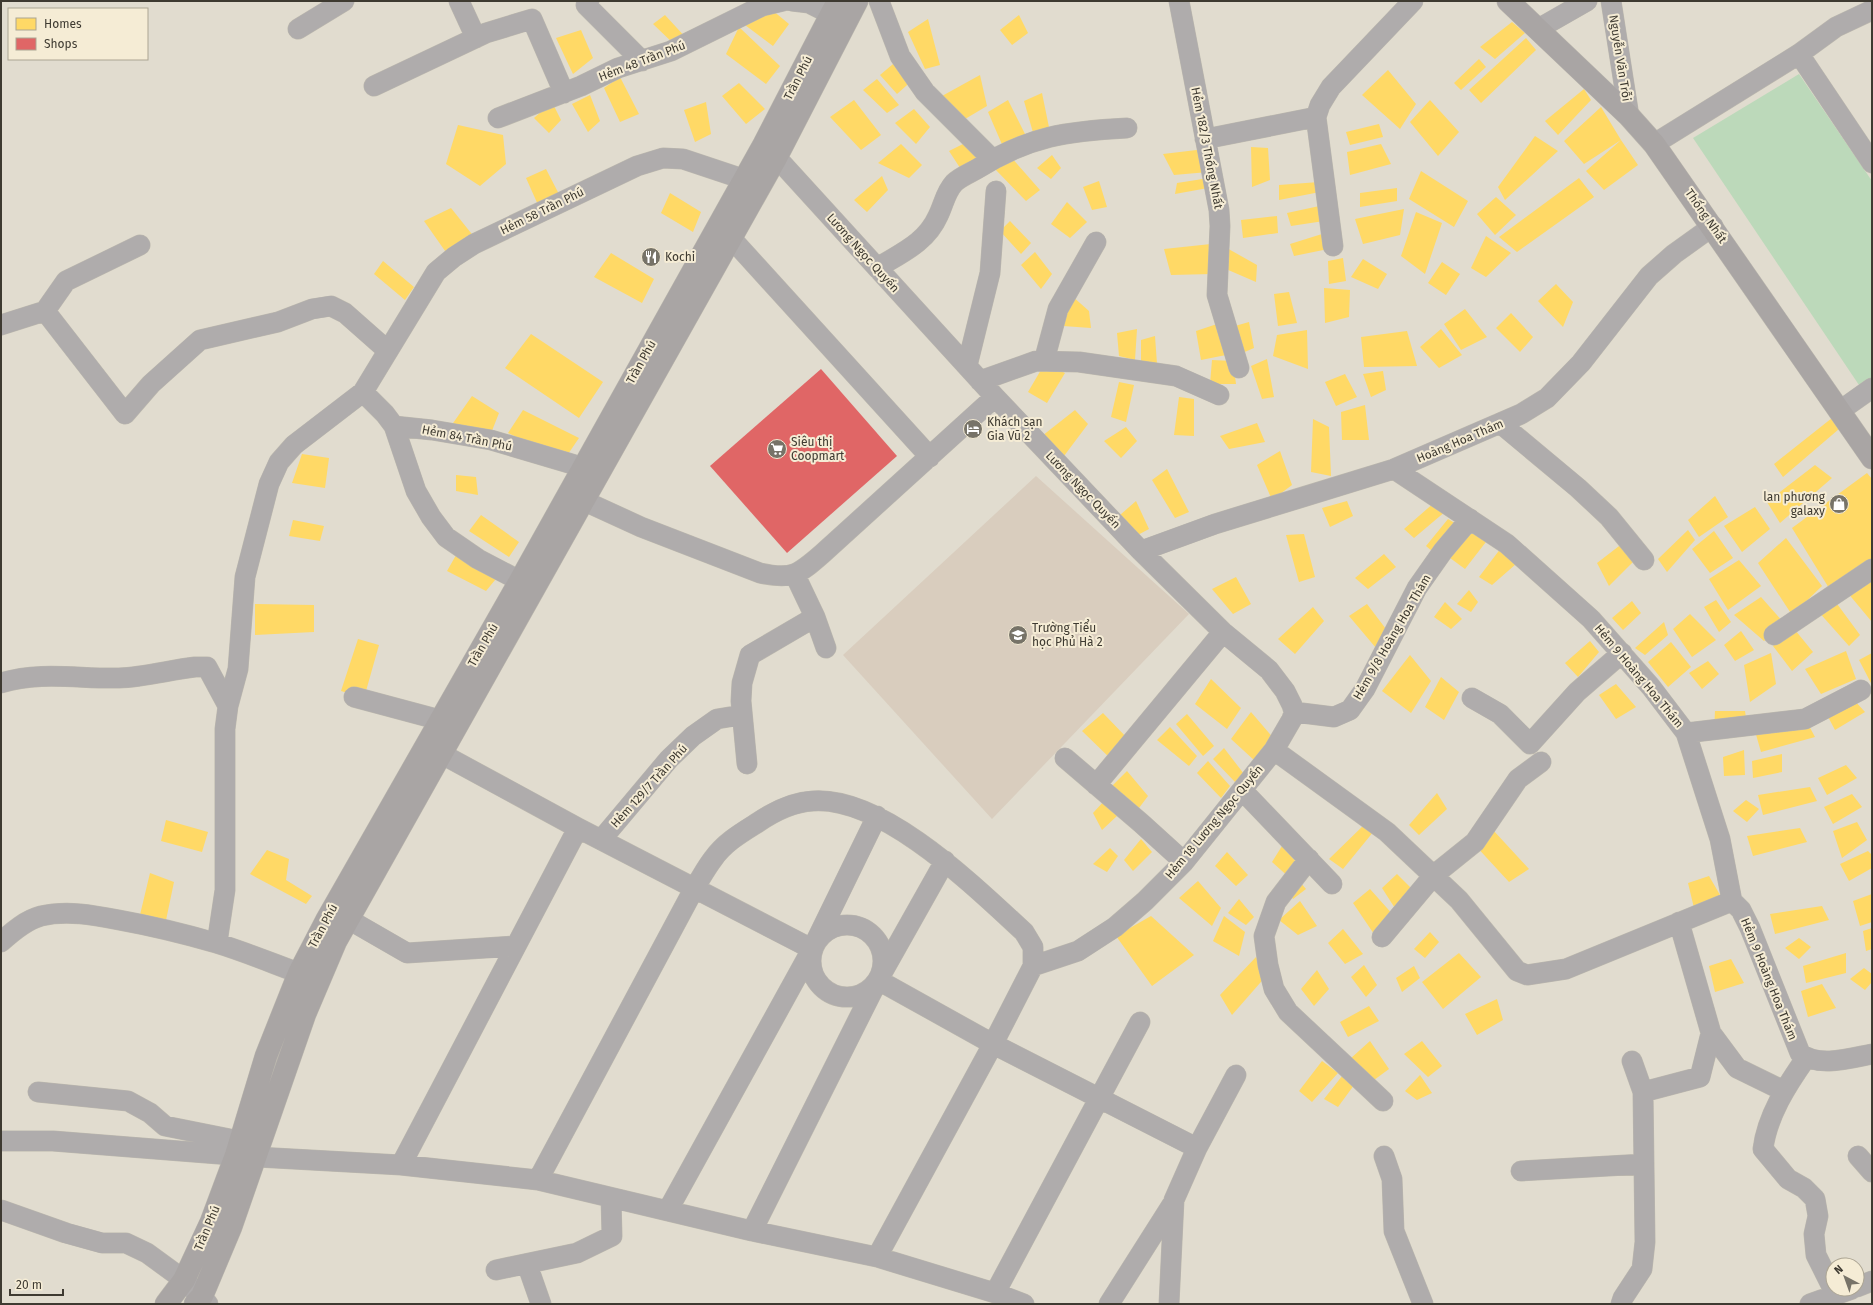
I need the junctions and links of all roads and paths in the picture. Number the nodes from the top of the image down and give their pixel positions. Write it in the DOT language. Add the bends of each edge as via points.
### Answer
graph roads {
  1 [pos="344,1"];
  2 [pos="459,1"];
  3 [pos="590,1"];
  4 [pos="783,1"];
  5 [pos="792,1"];
  6 [pos="878,1"];
  7 [pos="1179,1"];
  8 [pos="1413,1"];
  9 [pos="1508,1"];
  10 [pos="1587,1"];
  11 [pos="1611,1"];
  12 [pos="845,6"];
  13 [pos="1872,10"];
  14 [pos="298,29"];
  15 [pos="1538,29"];
  16 [pos="476,38"];
  17 [pos="1799,54"];
  18 [pos="642,61"];
  19 [pos="374,86"];
  20 [pos="564,93"];
  21 [pos="1629,116"];
  22 [pos="1316,117"];
  23 [pos="498,118"];
  24 [pos="1128,128"];
  25 [pos="1205,139"];
  26 [pos="1654,144"];
  27 [pos="770,151"];
  28 [pos="992,159"];
  29 [pos="1871,160"];
  30 [pos="743,180"];
  31 [pos="996,191"];
  32 [pos="1713,226"];
  33 [pos="724,231"];
  34 [pos="1096,242"];
  35 [pos="140,245"];
  36 [pos="1332,246"];
  37 [pos="877,268"];
  38 [pos="45,311"];
  39 [pos="1,325"];
  40 [pos="388,351"];
  41 [pos="1044,361"];
  42 [pos="967,366"];
  43 [pos="1239,368"];
  44 [pos="980,381"];
  45 [pos="1872,388"];
  46 [pos="363,392"];
  47 [pos="1219,395"];
  48 [pos="994,397"];
  49 [pos="1841,410"];
  50 [pos="1500,423"];
  51 [pos="394,426"];
  52 [pos="930,457"];
  53 [pos="1872,458"];
  54 [pos="582,467"];
  55 [pos="1394,469"];
  56 [pos="575,497"];
  57 [pos="1470,519"];
  58 [pos="1141,551"];
  59 [pos="1644,560"];
  60 [pos="1872,569"];
  61 [pos="795,575"];
  62 [pos="520,581"];
  63 [pos="815,617"];
  64 [pos="1223,632"];
  65 [pos="1774,635"];
  66 [pos="826,648"];
  67 [pos="1622,653"];
  68 [pos="1,683"];
  69 [pos="1861,690"];
  70 [pos="354,698"];
  71 [pos="1472,698"];
  72 [pos="228,706"];
  73 [pos="1294,712"];
  74 [pos="741,715"];
  75 [pos="440,720"];
  76 [pos="1686,732"];
  77 [pos="433,749"];
  78 [pos="1274,750"];
  79 [pos="1065,758"];
  80 [pos="1541,762"];
  81 [pos="747,764"];
  82 [pos="1096,785"];
  83 [pos="1242,790"];
  84 [pos="877,816"];
  85 [pos="578,828"];
  86 [pos="601,840"];
  87 [pos="1308,859"];
  88 [pos="945,861"];
  89 [pos="1184,862"];
  90 [pos="1434,875"];
  91 [pos="1332,884"];
  92 [pos="695,887"];
  93 [pos="1732,901"];
  94 [pos="348,919"];
  95 [pos="1679,922"];
  96 [pos="1382,937"];
  97 [pos="1,942"];
  98 [pos="217,944"];
  99 [pos="516,946"];
  100 [pos="812,949"];
  101 [pos="1033,966"];
  102 [pos="299,974"];
  103 [pos="320,980"];
  104 [pos="878,980"];
  105 [pos="1140,1022"];
  106 [pos="1711,1033"];
  107 [pos="993,1044"];
  108 [pos="1872,1054"];
  109 [pos="1806,1058"];
  110 [pos="1632,1061"];
  111 [pos="1236,1075"];
  112 [pos="1784,1091"];
  113 [pos="38,1092"];
  114 [pos="1643,1092"];
  115 [pos="1100,1098"];
  116 [pos="1383,1101"];
  117 [pos="1,1141"];
  118 [pos="1197,1148"];
  119 [pos="244,1151"];
  120 [pos="1384,1156"];
  121 [pos="1858,1156"];
  122 [pos="400,1164"];
  123 [pos="1644,1164"];
  124 [pos="1521,1171"];
  125 [pos="1872,1172"];
  126 [pos="538,1180"];
  127 [pos="611,1198"];
  128 [pos="1174,1200"];
  129 [pos="1,1210"];
  130 [pos="668,1210"];
  131 [pos="752,1231"];
  132 [pos="877,1257"];
  133 [pos="528,1264"];
  134 [pos="1825,1269"];
  135 [pos="496,1270"];
  136 [pos="184,1280"];
  137 [pos="995,1293"];
  138 [pos="1826,1297"];
  139 [pos="202,1301"];
  140 [pos="166,1304"];
  141 [pos="541,1304"];
  142 [pos="1024,1304"];
  143 [pos="1109,1304"];
  144 [pos="1169,1304"];
  145 [pos="1423,1304"];
  146 [pos="1621,1304"];
  147 [pos="1810,1304"];
  1 -- 14 [label="street"];
  2 -- 16 [label="street"];
  3 -- 18 [label="street" via="586,5"];
  4 -- 18 [label="street, Hẻm 48 Trần Phú" via="762,6 671,51"];
  5 -- 12 [label="street"];
  6 -- 12 [label="street"];
  6 -- 28 [label="street" via="900,56 925,92"];
  7 -- 25 [label="street, Hẻm 182/3 Thống Nhất"];
  8 -- 22 [label="street" via="1332,88 1320,105"];
  9 -- 15 [label="main road, Thống Nhất"];
  10 -- 15 [label="street"];
  11 -- 21 [label="street, Nguyễn Văn Trỗi"];
  12 -- 27 [label="main road, Trần Phú"];
  13 -- 17 [label="street" via="1836,27"];
  15 -- 21 [label="main road, Thống Nhất"];
  16 -- 19 [label="street"];
  16 -- 20 [label="street" via="532,19"];
  17 -- 26 [label="street"];
  17 -- 29 [label="street"];
  18 -- 20 [label="street, Hẻm 48 Trần Phú" via="618,68"];
  20 -- 23 [label="street, Hẻm 48 Trần Phú"];
  21 -- 26 [label="main road, Thống Nhất"];
  22 -- 25 [label="street"];
  22 -- 36 [label="street"];
  24 -- 28 [label="street" via="1055,134 1017,146"];
  25 -- 43 [label="street, Hẻm 182/3 Thống Nhất" via="1219,210 1216,295"];
  26 -- 32 [label="main road, Thống Nhất"];
  27 -- 30 [label="main road, Trần Phú"];
  27 -- 33 [label="main road, Trần Phú"];
  27 -- 37 [label="street, Lương Ngọc Quyến"];
  28 -- 37 [label="street" via="955,182 923,239"];
  30 -- 33 [label="main road, Trần Phú"];
  30 -- 40 [label="street, Hẻm 58 Trần Phú" via="683,159 663,158 636,166 474,244 436,272"];
  31 -- 42 [label="street" via="990,274"];
  32 -- 49 [label="main road, Thống Nhất"];
  32 -- 50 [label="street, Hoàng Hoa Thám" via="1649,276 1581,364 1558,388 1521,414"];
  33 -- 52 [label="street"];
  33 -- 54 [label="main road, Trần Phú"];
  33 -- 56 [label="main road, Trần Phú"];
  34 -- 41 [label="street" via="1058,309"];
  35 -- 38 [label="street" via="66,282"];
  37 -- 42 [label="street, Lương Ngọc Quyến"];
  38 -- 39 [label="street"];
  38 -- 40 [label="street" via="125,414 151,384 200,340 278,322 318,308 331,306 345,313"];
  40 -- 46 [label="street, Hẻm 58 Trần Phú"];
  41 -- 44 [label="street" via="1036,361"];
  41 -- 47 [label="street" via="1079,362 1176,376"];
  42 -- 44 [label="street, Lương Ngọc Quyến"];
  44 -- 48 [label="street, Lương Ngọc Quyến"];
  45 -- 49 [label="street"];
  46 -- 51 [label="street"];
  46 -- 72 [label="street" via="294,445 279,462 269,484 245,577 238,669"];
  48 -- 52 [label="street"];
  48 -- 58 [label="street, Lương Ngọc Quyến"];
  49 -- 53 [label="main road, Thống Nhất"];
  50 -- 55 [label="street, Hoàng Hoa Thám"];
  50 -- 59 [label="street" via="1594,502"];
  51 -- 54 [label="street, Hẻm 84 Trần Phú" via="491,440"];
  51 -- 62 [label="street" via="416,491 431,518 446,537 478,559"];
  52 -- 61 [label="street" via="818,558"];
  54 -- 56 [label="main road, Trần Phú"];
  55 -- 57 [label="street, Hẻm 9 Hoàng Hoa Thám"];
  55 -- 58 [label="street, Hoàng Hoa Thám" via="1215,524"];
  56 -- 61 [label="street" via="641,527 760,573 780,578"];
  56 -- 62 [label="main road, Trần Phú"];
  56 -- 77 [label="main road, Trần Phú"];
  57 -- 67 [label="street, Hẻm 9 Hoàng Hoa Thám" via="1507,544 1591,619"];
  57 -- 73 [label="street, Hẻm 9/8 Hoàng Hoa Thám" via="1417,588 1365,689 1350,710 1334,717"];
  58 -- 64 [label="street, Lương Ngọc Quyến"];
  60 -- 65 [label="street"];
  61 -- 63 [label="street"];
  62 -- 75 [label="main road, Trần Phú"];
  63 -- 66 [label="street"];
  63 -- 74 [label="street" via="750,655 742,683"];
  64 -- 73 [label="street, Lương Ngọc Quyến" via="1269,670 1285,691"];
  64 -- 82 [label="street"];
  67 -- 71 [label="street" via="1577,692 1530,744 1500,714"];
  67 -- 76 [label="street, Hẻm 9 Hoàng Hoa Thám"];
  68 -- 72 [label="street" via="43,676 120,678 195,666 207,667"];
  69 -- 76 [label="street" via="1805,719"];
  70 -- 75 [label="street"];
  72 -- 98 [label="street" via="225,729 225,890"];
  73 -- 78 [label="street"];
  74 -- 81 [label="street"];
  74 -- 86 [label="street, Hẻm 129/7 Trần Phú" via="717,719 693,736 669,759"];
  75 -- 77 [label="main road, Trần Phú"];
  76 -- 93 [label="street, Hẻm 9 Hoàng Hoa Thám" via="1720,839"];
  77 -- 85 [label="street"];
  77 -- 94 [label="main road, Trần Phú"];
  77 -- 102 [label="main road, Trần Phú" via="360,857"];
  78 -- 83 [label="street, Hẻm 18 Lương Ngọc Quyến"];
  78 -- 90 [label="street" via="1387,832"];
  79 -- 82 [label="street"];
  80 -- 90 [label="street" via="1518,779 1475,842"];
  82 -- 89 [label="street"];
  83 -- 87 [label="street"];
  83 -- 89 [label="street, Hẻm 18 Lương Ngọc Quyến"];
  84 -- 88 [label="street"];
  84 -- 92 [label="street" via="843,804 812,801 774,811 734,838 713,858"];
  84 -- 100 [label="street"];
  85 -- 86 [label="street"];
  85 -- 99 [label="street"];
  86 -- 92 [label="street"];
  87 -- 91 [label="street"];
  87 -- 116 [label="street" via="1276,902 1264,936 1274,989 1288,1012"];
  88 -- 101 [label="street" via="1024,932 1033,947"];
  88 -- 104 [label="street"];
  89 -- 101 [label="street, Hẻm 18 Lương Ngọc Quyến" via="1115,927 1078,951"];
  90 -- 95 [label="street" via="1459,900 1517,971 1527,975 1566,969"];
  90 -- 96 [label="street"];
  92 -- 100 [label="street"];
  92 -- 126 [label="street"];
  93 -- 95 [label="street"];
  93 -- 109 [label="street, Hẻm 9 Hoàng Hoa Thám" via="1741,910 1750,928 1800,1053"];
  94 -- 99 [label="street" via="407,953"];
  94 -- 103 [label="main road, Trần Phú"];
  95 -- 106 [label="street"];
  97 -- 98 [label="street" via="13,930 32,919 70,912 138,923"];
  98 -- 102 [label="street"];
  99 -- 122 [label="street"];
  100 -- 104 [label="street" via="810,960 817,982 836,996 859,995 870,989"];
  100 -- 104 [label="street" via="818,938 833,927 851,924 863,927 873,934 880,945 883,957"];
  100 -- 130 [label="street"];
  101 -- 107 [label="street"];
  102 -- 103 [label="street"];
  102 -- 119 [label="main road, Trần Phú" via="266,1056"];
  103 -- 119 [label="main road, Trần Phú"];
  104 -- 107 [label="street"];
  104 -- 131 [label="street"];
  105 -- 115 [label="street"];
  106 -- 112 [label="street" via="1737,1068"];
  106 -- 114 [label="street" via="1700,1077"];
  107 -- 115 [label="street"];
  107 -- 132 [label="street"];
  108 -- 109 [label="street" via="1846,1059"];
  109 -- 112 [label="street"];
  110 -- 114 [label="street"];
  111 -- 118 [label="street"];
  112 -- 134 [label="street" via="1764,1138 1763,1149 1788,1179 1804,1188 1815,1199 1818,1216 1814,1234 1816,1255"];
  113 -- 119 [label="street" via="128,1101 150,1113 165,1126"];
  114 -- 123 [label="street"];
  115 -- 118 [label="street"];
  115 -- 137 [label="street"];
  117 -- 119 [label="street" via="53,1141"];
  118 -- 128 [label="street"];
  119 -- 122 [label="street"];
  119 -- 136 [label="main road, Trần Phú"];
  119 -- 139 [label="main road, Trần Phú" via="231,1227"];
  120 -- 145 [label="street" via="1392,1179 1394,1231"];
  121 -- 125 [label="street"];
  122 -- 126 [label="street"];
  123 -- 124 [label="street"];
  123 -- 146 [label="street" via="1645,1242 1642,1269"];
  126 -- 127 [label="street"];
  127 -- 130 [label="street"];
  127 -- 133 [label="street" via="612,1236 577,1253"];
  128 -- 143 [label="street"];
  128 -- 144 [label="street"];
  129 -- 136 [label="street" via="102,1243 126,1243 147,1253"];
  130 -- 131 [label="street"];
  131 -- 132 [label="street"];
  132 -- 137 [label="street"];
  133 -- 135 [label="street"];
  133 -- 141 [label="street"];
  136 -- 139 [label="street"];
  136 -- 140 [label="main road, Trần Phú"];
  137 -- 142 [label="street"];
  138 -- 147 [label="street"];
}
